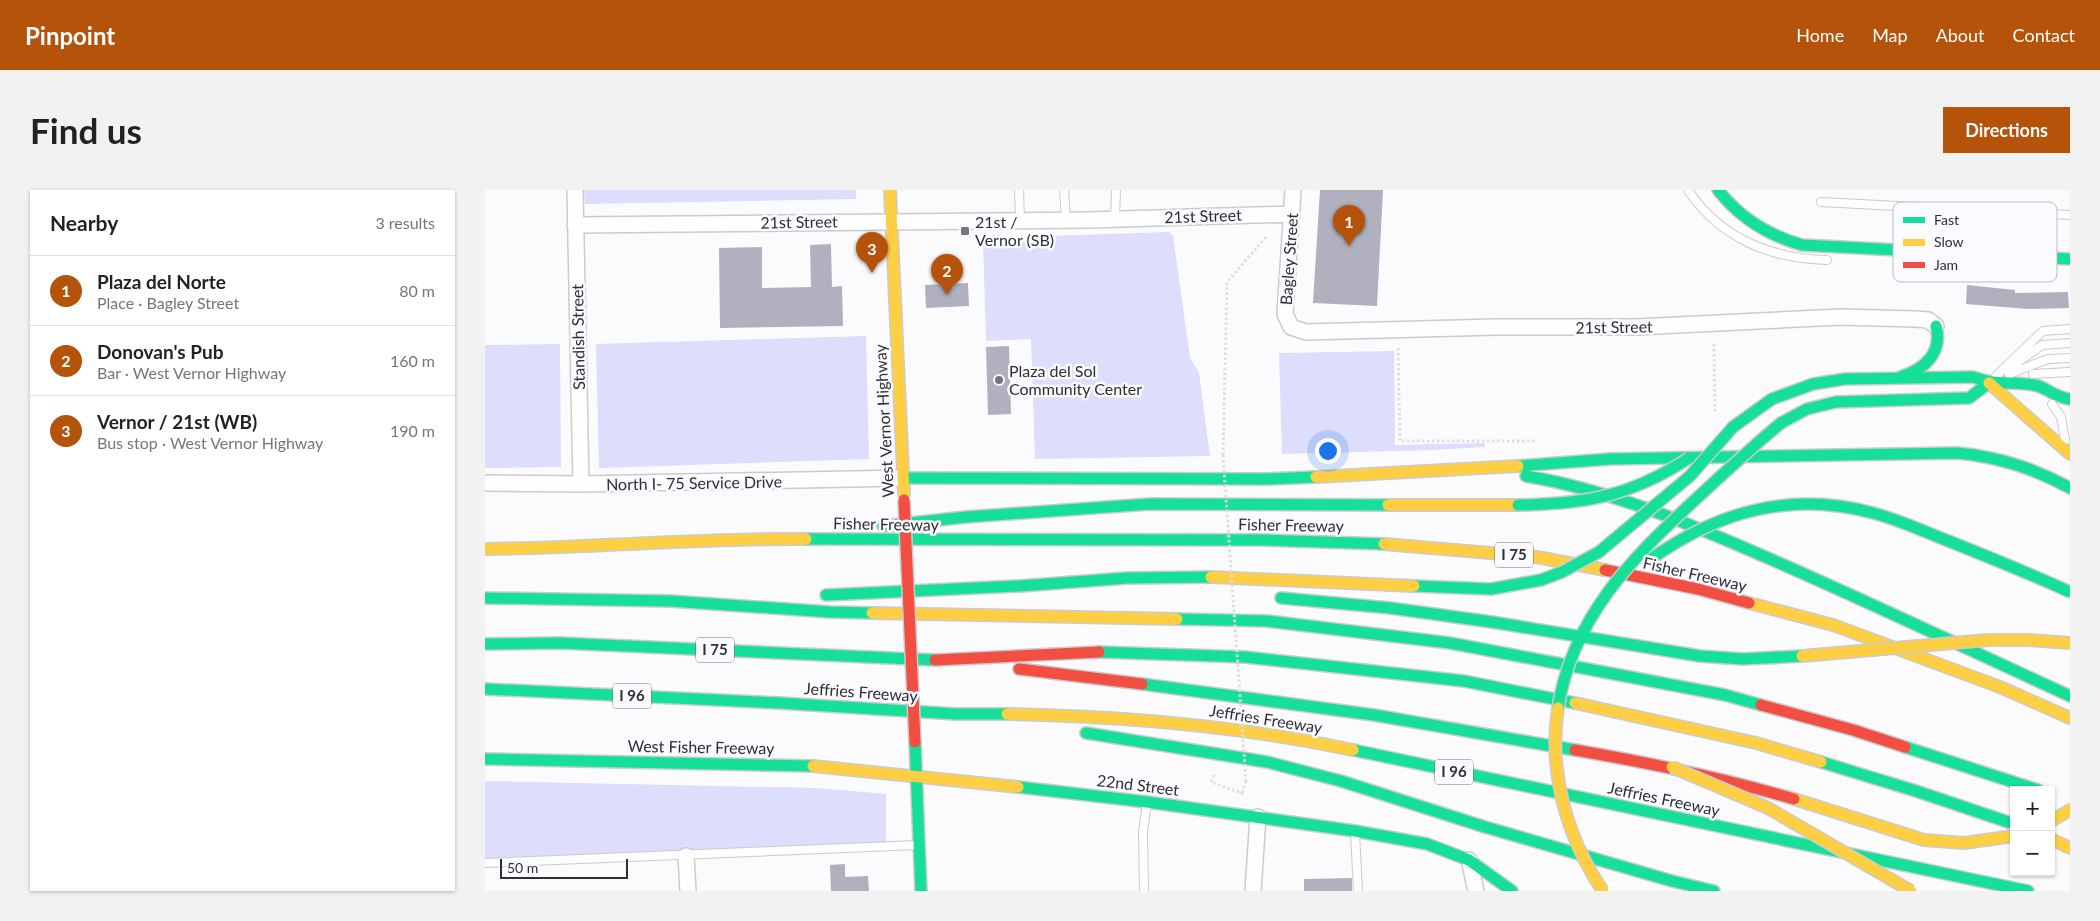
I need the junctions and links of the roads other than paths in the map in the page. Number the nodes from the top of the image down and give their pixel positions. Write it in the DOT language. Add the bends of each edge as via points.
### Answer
graph roads {
  1 [pos="575,190"];
  2 [pos="890,190"];
  3 [pos="1019,190"];
  4 [pos="1064,190"];
  5 [pos="1116,190"];
  6 [pos="1293,190"];
  7 [pos="1688,190"];
  8 [pos="1718,190"];
  9 [pos="1821,202"];
  10 [pos="1893,206"];
  11 [pos="1292,214"];
  12 [pos="2057,214"];
  13 [pos="2070,215"];
  14 [pos="1115,219"];
  15 [pos="1020,220"];
  16 [pos="1066,220"];
  17 [pos="891,221"];
  18 [pos="575,224"];
  19 [pos="1893,251"];
  20 [pos="1893,254"];
  21 [pos="1874,258"];
  22 [pos="2057,258"];
  23 [pos="2070,259"];
  24 [pos="1837,260"];
  25 [pos="1936,326"];
  26 [pos="1291,327"];
  27 [pos="2070,329"];
  28 [pos="2070,343"];
  29 [pos="1950,349"];
  30 [pos="2070,358"];
  31 [pos="1959,365"];
  32 [pos="2070,372"];
  33 [pos="1973,377"];
  34 [pos="1880,379"];
  35 [pos="1989,383"];
  36 [pos="2058,386"];
  37 [pos="2012,391"];
  38 [pos="1994,399"];
  39 [pos="2070,399"];
  40 [pos="2054,424"];
  41 [pos="1736,425"];
  42 [pos="2023,425"];
  43 [pos="2042,430"];
  44 [pos="2065,439"];
  45 [pos="2070,453"];
  46 [pos="1485,469"];
  47 [pos="903,478"];
  48 [pos="485,483"];
  49 [pos="581,484"];
  50 [pos="2070,488"];
  51 [pos="767,539"];
  52 [pos="485,549"];
  53 [pos="1020,586"];
  54 [pos="1113,590"];
  55 [pos="2070,592"];
  56 [pos="809,596"];
  57 [pos="781,597"];
  58 [pos="1266,597"];
  59 [pos="485,598"];
  60 [pos="1601,599"];
  61 [pos="670,601"];
  62 [pos="485,644"];
  63 [pos="2070,644"];
  64 [pos="945,660"];
  65 [pos="485,689"];
  66 [pos="2070,696"];
  67 [pos="955,714"];
  68 [pos="2070,718"];
  69 [pos="1041,726"];
  70 [pos="1070,731"];
  71 [pos="485,759"];
  72 [pos="1672,767"];
  73 [pos="916,775"];
  74 [pos="2026,786"];
  75 [pos="1147,802"];
  76 [pos="2070,810"];
  77 [pos="1258,817"];
  78 [pos="2055,819"];
  79 [pos="2010,823"];
  80 [pos="1355,831"];
  81 [pos="2010,837"];
  82 [pos="2055,841"];
  83 [pos="919,845"];
  84 [pos="2070,848"];
  85 [pos="686,856"];
  86 [pos="1469,860"];
  87 [pos="485,864"];
  88 [pos="688,891"];
  89 [pos="921,891"];
  90 [pos="1144,891"];
  91 [pos="1253,891"];
  92 [pos="1358,891"];
  93 [pos="1476,891"];
  94 [pos="1512,891"];
  95 [pos="1603,891"];
  96 [pos="1714,891"];
  97 [pos="1911,891"];
  98 [pos="2028,891"];
  1 -- 18 [label="street, Standish Street"];
  2 -- 17 [label="main road, West Vernor Highway"];
  3 -- 15 [label="lane"];
  4 -- 16 [label="lane"];
  5 -- 14 [label="lane"];
  6 -- 11 [label="street, Bagley Street"];
  7 -- 24 [label="lane" via="1702,209 1727,231 1759,248 1794,257"];
  8 -- 19 [label="main road" via="1753,225 1788,242"];
  9 -- 10 [label="lane"];
  11 -- 14 [label="street, 21st Street"];
  11 -- 26 [label="street, Bagley Street" via="1285,314"];
  12 -- 13 [label="lane"];
  14 -- 16 [label="street, 21st Street"];
  15 -- 16 [label="street, 21st Street"];
  15 -- 17 [label="street, 21st Street"];
  17 -- 18 [label="street, 21st Street"];
  17 -- 47 [label="main road, West Vernor Highway"];
  18 -- 49 [label="street, Standish Street"];
  20 -- 21 [label="lane"];
  22 -- 23 [label="main road"];
  25 -- 26 [label="street, 21st Street" via="1928,320 1840,317 1636,327 1306,332"];
  25 -- 29 [label="main road"];
  25 -- 34 [label="main road" via="1940,335 1938,343 1921,369"];
  27 -- 35 [label="lane" via="2048,330 2039,334"];
  28 -- 35 [label="lane" via="2042,345"];
  30 -- 35 [label="lane" via="2048,359"];
  31 -- 33 [label="main road"];
  32 -- 35 [label="lane" via="2036,373"];
  33 -- 34 [label="main road"];
  33 -- 35 [label="main road"];
  34 -- 41 [label="main road" via="1824,381 1798,387 1774,396"];
  35 -- 36 [label="lane" via="2037,378"];
  35 -- 37 [label="lane"];
  35 -- 38 [label="lane"];
  35 -- 39 [label="main road" via="2036,385 2059,398"];
  35 -- 43 [label="main road"];
  35 -- 44 [label="lane" via="2039,393 2059,412"];
  35 -- 60 [label="main road, bridge" via="1969,398 1836,402 1799,412 1781,423 1653,539"];
  40 -- 44 [label="lane"];
  41 -- 51 [label="main road, bridge" via="1675,468 1642,486 1578,503 1150,504 966,517"];
  41 -- 53 [label="main road, bridge" via="1701,465 1615,542 1568,570 1537,581 1491,589 1208,577 1127,578"];
  42 -- 43 [label="lane"];
  43 -- 45 [label="main road"];
  44 -- 45 [label="lane"];
  46 -- 47 [label="main road" via="1267,479"];
  46 -- 50 [label="main road" via="1609,459 1957,453 2004,458 2027,465"];
  46 -- 66 [label="main road" via="1554,480 1621,497 1846,591"];
  47 -- 49 [label="street, North I- 75 Service Drive"];
  47 -- 73 [label="main road, West Vernor Highway, bridge"];
  48 -- 49 [label="street, North I- 75 Service Drive"];
  51 -- 52 [label="main road, Fisher Freeway / I 75"];
  51 -- 68 [label="main road, Fisher Freeway / I 75" via="1360,542 1537,557 1698,589 1833,625 2001,687"];
  53 -- 54 [label="main road"];
  53 -- 56 [label="main road"];
  55 -- 60 [label="main road, bridge" via="1885,516 1838,505 1810,503 1756,508 1707,524 1669,546"];
  57 -- 61 [label="main road"];
  58 -- 63 [label="main road, bridge" via="1390,608 1493,622 1698,657 1776,658 1969,640 2035,639"];
  59 -- 61 [label="main road"];
  60 -- 95 [label="main road, bridge" via="1575,645 1566,672 1558,704 1555,757 1569,825 1579,851"];
  61 -- 74 [label="main road" via="830,612 1267,621 1450,643 1725,695 1853,730"];
  62 -- 64 [label="main road, I 75" via="561,643"];
  64 -- 72 [label="main road" via="1374,715"];
  64 -- 79 [label="main road, I 75" via="1093,652 1245,657 1464,681 1755,743"];
  65 -- 67 [label="main road, Jeffries Freeway / I 96"];
  67 -- 69 [label="main road"];
  67 -- 98 [label="main road, Jeffries Freeway / I 96" via="1061,715 1191,724 1319,743"];
  70 -- 96 [label="main road" via="1267,762"];
  71 -- 73 [label="main road, West Fisher Freeway" via="807,766"];
  72 -- 81 [label="main road, bridge" via="1738,782 1924,840 1964,844"];
  72 -- 97 [label="main road, bridge" via="1768,808"];
  73 -- 75 [label="main road, 22nd Street"];
  73 -- 83 [label="main road, West Vernor Highway"];
  75 -- 77 [label="main road, 22nd Street"];
  75 -- 90 [label="lane" via="1143,832"];
  76 -- 78 [label="main road"];
  77 -- 80 [label="main road, 22nd Street"];
  77 -- 91 [label="street"];
  80 -- 86 [label="main road, 22nd Street" via="1427,844"];
  80 -- 92 [label="lane"];
  82 -- 84 [label="main road"];
  83 -- 85 [label="lane"];
  83 -- 89 [label="main road, West Vernor Highway"];
  85 -- 87 [label="lane"];
  85 -- 88 [label="street"];
  86 -- 93 [label="street"];
  86 -- 94 [label="main road, 22nd Street"];
}
